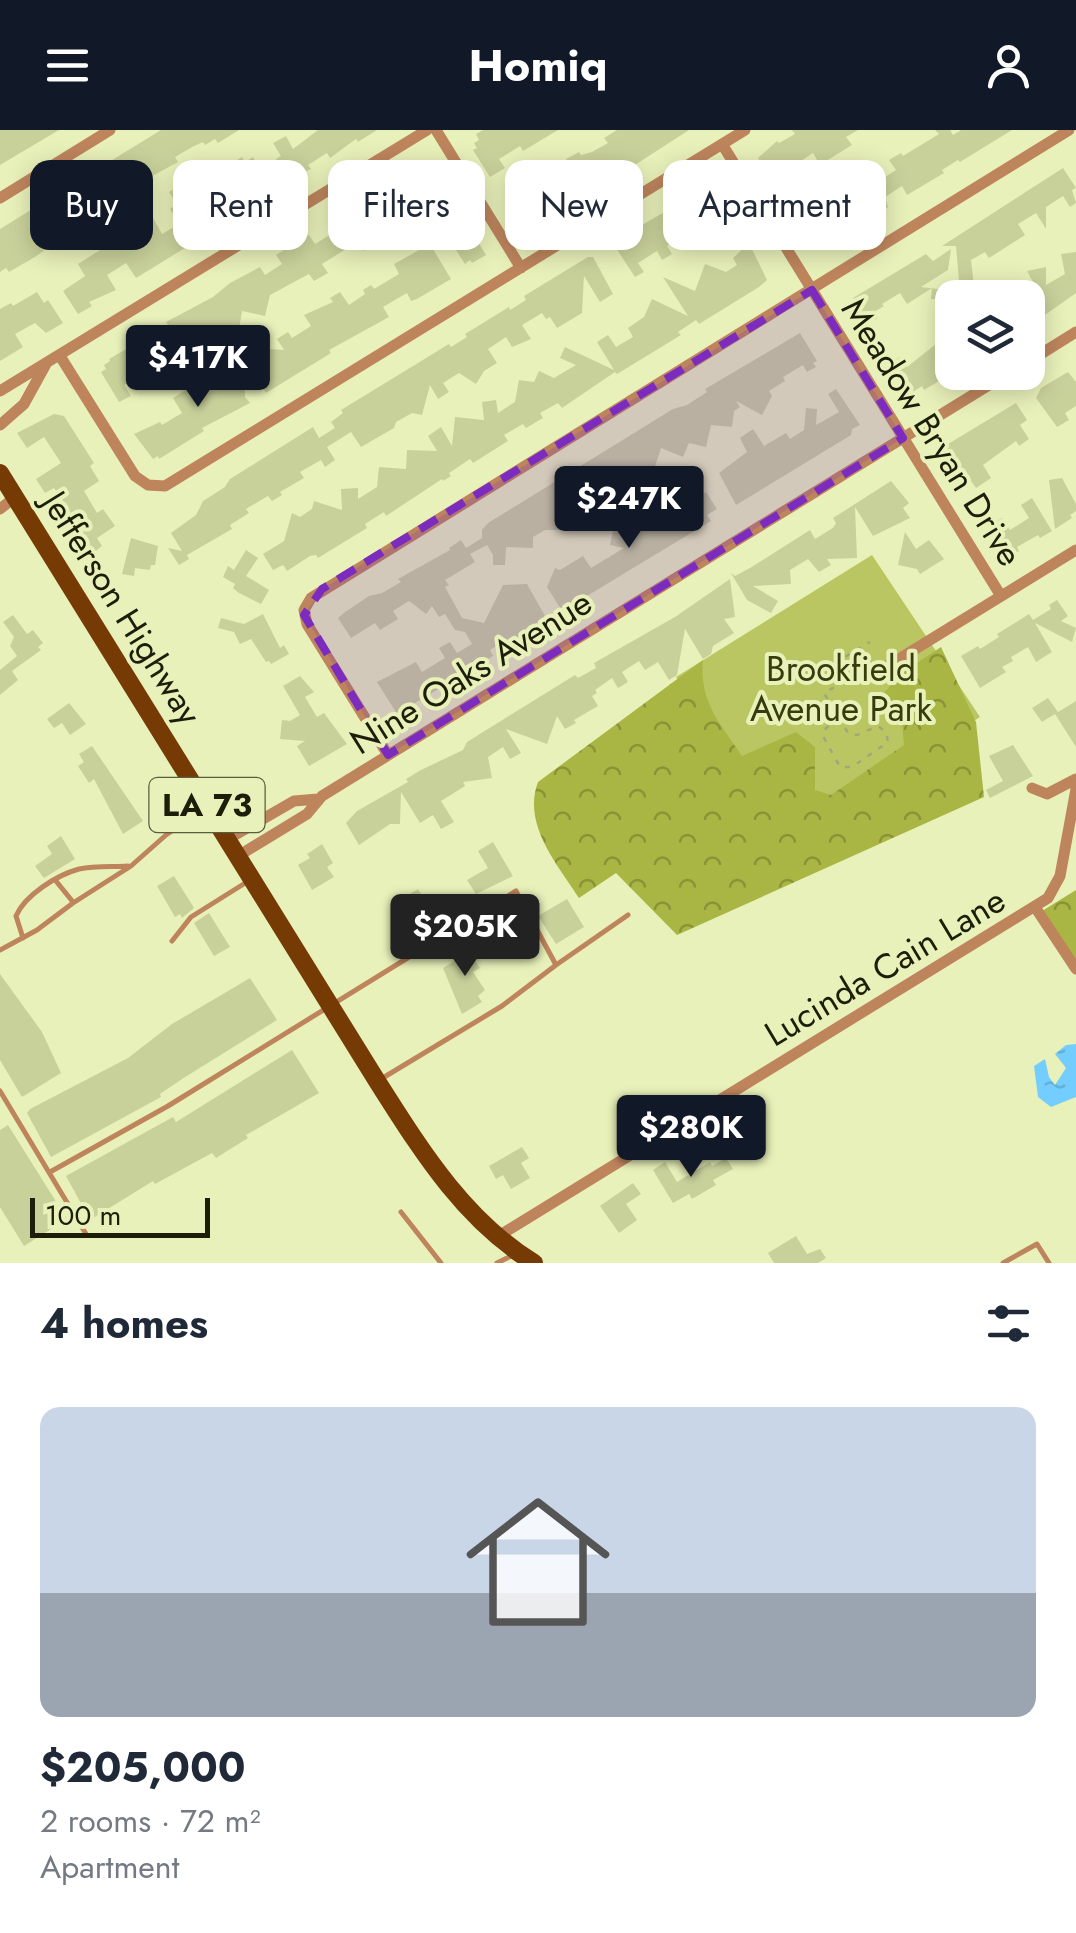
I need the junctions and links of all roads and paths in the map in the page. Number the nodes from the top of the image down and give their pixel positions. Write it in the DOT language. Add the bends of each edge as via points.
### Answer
graph roads {
  1 [pos="110,130"];
  2 [pos="427,130"];
  3 [pos="436,130"];
  4 [pos="745,130"];
  5 [pos="1069,130"];
  6 [pos="722,144"];
  7 [pos="0,198"];
  8 [pos="520,268"];
  9 [pos="812,290"];
  10 [pos="1076,332"];
  11 [pos="1045,351"];
  12 [pos="60,356"];
  13 [pos="46,364"];
  14 [pos="981,390"];
  15 [pos="0,391"];
  16 [pos="0,425"];
  17 [pos="903,438"];
  18 [pos="0,473"];
  19 [pos="8,503"];
  20 [pos="1076,550"];
  21 [pos="1001,596"];
  22 [pos="870,642"];
  23 [pos="886,667"];
  24 [pos="840,720"];
  25 [pos="388,756"];
  26 [pos="1076,779"];
  27 [pos="1032,788"];
  28 [pos="1076,789"];
  29 [pos="318,799"];
  30 [pos="208,806"];
  31 [pos="228,839"];
  32 [pos="238,856"];
  33 [pos="131,866"];
  34 [pos="252,878"];
  35 [pos="56,881"];
  36 [pos="73,903"];
  37 [pos="1035,908"];
  38 [pos="628,915"];
  39 [pos="23,938"];
  40 [pos="172,941"];
  41 [pos="0,950"];
  42 [pos="556,965"];
  43 [pos="1076,969"];
  44 [pos="331,1004"];
  45 [pos="377,1081"];
  46 [pos="0,1091"];
  47 [pos="50,1172"];
  48 [pos="401,1212"];
  49 [pos="86,1234"];
  50 [pos="497,1237"];
  51 [pos="517,1252"];
  52 [pos="441,1263"];
  53 [pos="496,1263"];
  54 [pos="534,1263"];
  55 [pos="1003,1263"];
  56 [pos="1049,1263"];
  1 -- 7 [label="street"];
  2 -- 12 [label="street"];
  3 -- 8 [label="street"];
  4 -- 6 [label="street"];
  5 -- 9 [label="street"];
  6 -- 8 [label="street"];
  6 -- 9 [label="street, Meadow Bryan Drive"];
  8 -- 12 [label="street" via="158,487 135,476"];
  9 -- 17 [label="street, Meadow Bryan Drive"];
  9 -- 25 [label="street" via="308,602 306,624"];
  10 -- 11 [label="street"];
  12 -- 13 [label="street"];
  13 -- 15 [label="street"];
  13 -- 16 [label="street" via="24,404"];
  14 -- 17 [label="street, Nine Oaks Avenue"];
  17 -- 21 [label="street, Meadow Bryan Drive"];
  17 -- 25 [label="street, Nine Oaks Avenue"];
  18 -- 19 [label="main road, Jefferson Highway / LA 73"];
  19 -- 30 [label="main road, Jefferson Highway / LA 73"];
  20 -- 21 [label="street"];
  21 -- 23 [label="street"];
  22 -- 24 [label="path" via="842,658 854,676 824,693"];
  24 -- 24 [label="path" via="854,735 881,728 888,742 840,767 822,736"];
  25 -- 29 [label="street, Nine Oaks Avenue"];
  26 -- 27 [label="street" via="1047,794"];
  28 -- 37 [label="street" via="1060,876"];
  29 -- 31 [label="street, Nine Oaks Avenue" via="294,801"];
  29 -- 32 [label="street, Nine Oaks Avenue" via="307,814"];
  30 -- 31 [label="main road, Jefferson Highway / LA 73"];
  30 -- 33 [label="lane"];
  31 -- 32 [label="main road, Jefferson Highway / LA 73"];
  32 -- 34 [label="main road, Jefferson Highway / LA 73"];
  33 -- 35 [label="lane" via="75,870"];
  33 -- 36 [label="lane"];
  34 -- 40 [label="lane" via="191,917"];
  34 -- 44 [label="main road, Jefferson Highway / LA 73"];
  35 -- 36 [label="lane"];
  35 -- 39 [label="lane" via="21,904 16,916"];
  36 -- 39 [label="lane"];
  37 -- 43 [label="street, Lucinda Cain Lane"];
  37 -- 50 [label="street, Lucinda Cain Lane"];
  38 -- 42 [label="lane"];
  39 -- 41 [label="lane"];
  42 -- 44 [label="lane" via="516,891"];
  42 -- 45 [label="lane" via="502,1006"];
  44 -- 45 [label="main road, Jefferson Highway / LA 73"];
  44 -- 47 [label="lane"];
  45 -- 50 [label="main road, Jefferson Highway / LA 73" via="440,1176"];
  46 -- 47 [label="lane"];
  47 -- 49 [label="lane"];
  48 -- 52 [label="lane"];
  50 -- 51 [label="main road, Jefferson Highway / LA 73"];
  51 -- 53 [label="lane"];
  51 -- 54 [label="main road, Jefferson Highway / LA 73"];
  55 -- 56 [label="lane" via="1038,1244"];
}
